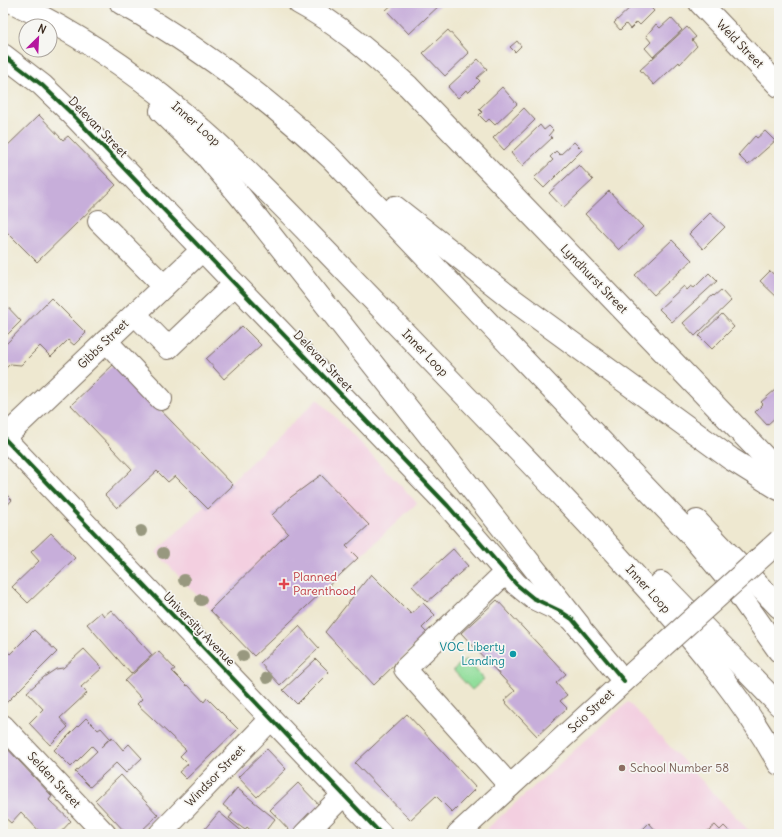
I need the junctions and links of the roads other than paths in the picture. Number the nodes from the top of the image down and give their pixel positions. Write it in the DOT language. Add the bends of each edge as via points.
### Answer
graph roads {
  1 [pos="14,3"];
  2 [pos="121,3"];
  3 [pos="299,3"];
  4 [pos="700,3"];
  5 [pos="44,18"];
  6 [pos="58,26"];
  7 [pos="58,26"];
  8 [pos="3,55"];
  9 [pos="779,86"];
  10 [pos="307,135"];
  11 [pos="99,221"];
  12 [pos="202,250"];
  13 [pos="235,284"];
  14 [pos="164,286"];
  15 [pos="135,314"];
  16 [pos="106,341"];
  17 [pos="510,344"];
  18 [pos="161,399"];
  19 [pos="4,437"];
  20 [pos="523,456"];
  21 [pos="778,474"];
  22 [pos="779,541"];
  23 [pos="506,572"];
  24 [pos="779,607"];
  25 [pos="579,625"];
  26 [pos="779,651"];
  27 [pos="628,678"];
  28 [pos="777,703"];
  29 [pos="271,719"];
  30 [pos="3,726"];
  31 [pos="779,764"];
  32 [pos="510,786"];
  33 [pos="344,794"];
  34 [pos="105,834"];
  35 [pos="160,834"];
  36 [pos="305,834"];
  37 [pos="381,834"];
  38 [pos="458,834"];
  1 -- 5 [label="main road, Inner Loop"];
  2 -- 10 [label="main road" via="177,36 231,73"];
  3 -- 21 [label="main road, Lyndhurst Street" via="362,45 408,86"];
  4 -- 9 [label="main road, Weld Street"];
  6 -- 20 [label="main road, Inner Loop" via="136,75 212,137 260,182"];
  7 -- 25 [label="main road" via="131,84 214,164"];
  8 -- 12 [label="main road, Delevan Street" via="61,103"];
  10 -- 17 [label="main road"];
  10 -- 21 [label="main road" via="512,299 731,459"];
  11 -- 14 [label="main road"];
  12 -- 13 [label="main road, Delevan Street"];
  12 -- 14 [label="main road, Gibbs Street"];
  13 -- 15 [label="main road" via="168,348"];
  13 -- 23 [label="main road, Delevan Street" via="448,506"];
  14 -- 15 [label="main road, Gibbs Street"];
  15 -- 16 [label="main road, Gibbs Street"];
  16 -- 18 [label="main road"];
  16 -- 19 [label="main road, Gibbs Street"];
  17 -- 24 [label="main road" via="689,513"];
  17 -- 26 [label="main road" via="645,484 710,556"];
  19 -- 29 [label="main road, University Avenue"];
  20 -- 28 [label="main road" via="660,582"];
  20 -- 31 [label="main road, Inner Loop" via="615,553 698,647 738,699"];
  22 -- 27 [label="main road, Scio Street, bridge"];
  23 -- 25 [label="main road, Delevan Street" via="527,593"];
  23 -- 32 [label="main road" via="405,669"];
  25 -- 27 [label="main road, Delevan Street" via="609,666"];
  27 -- 32 [label="main road, Scio Street"];
  29 -- 33 [label="main road, University Avenue"];
  29 -- 35 [label="main road, Windsor Street"];
  30 -- 34 [label="main road, Selden Street"];
  32 -- 38 [label="main road, Scio Street"];
  33 -- 36 [label="main road"];
  33 -- 37 [label="main road, University Avenue"];
}
